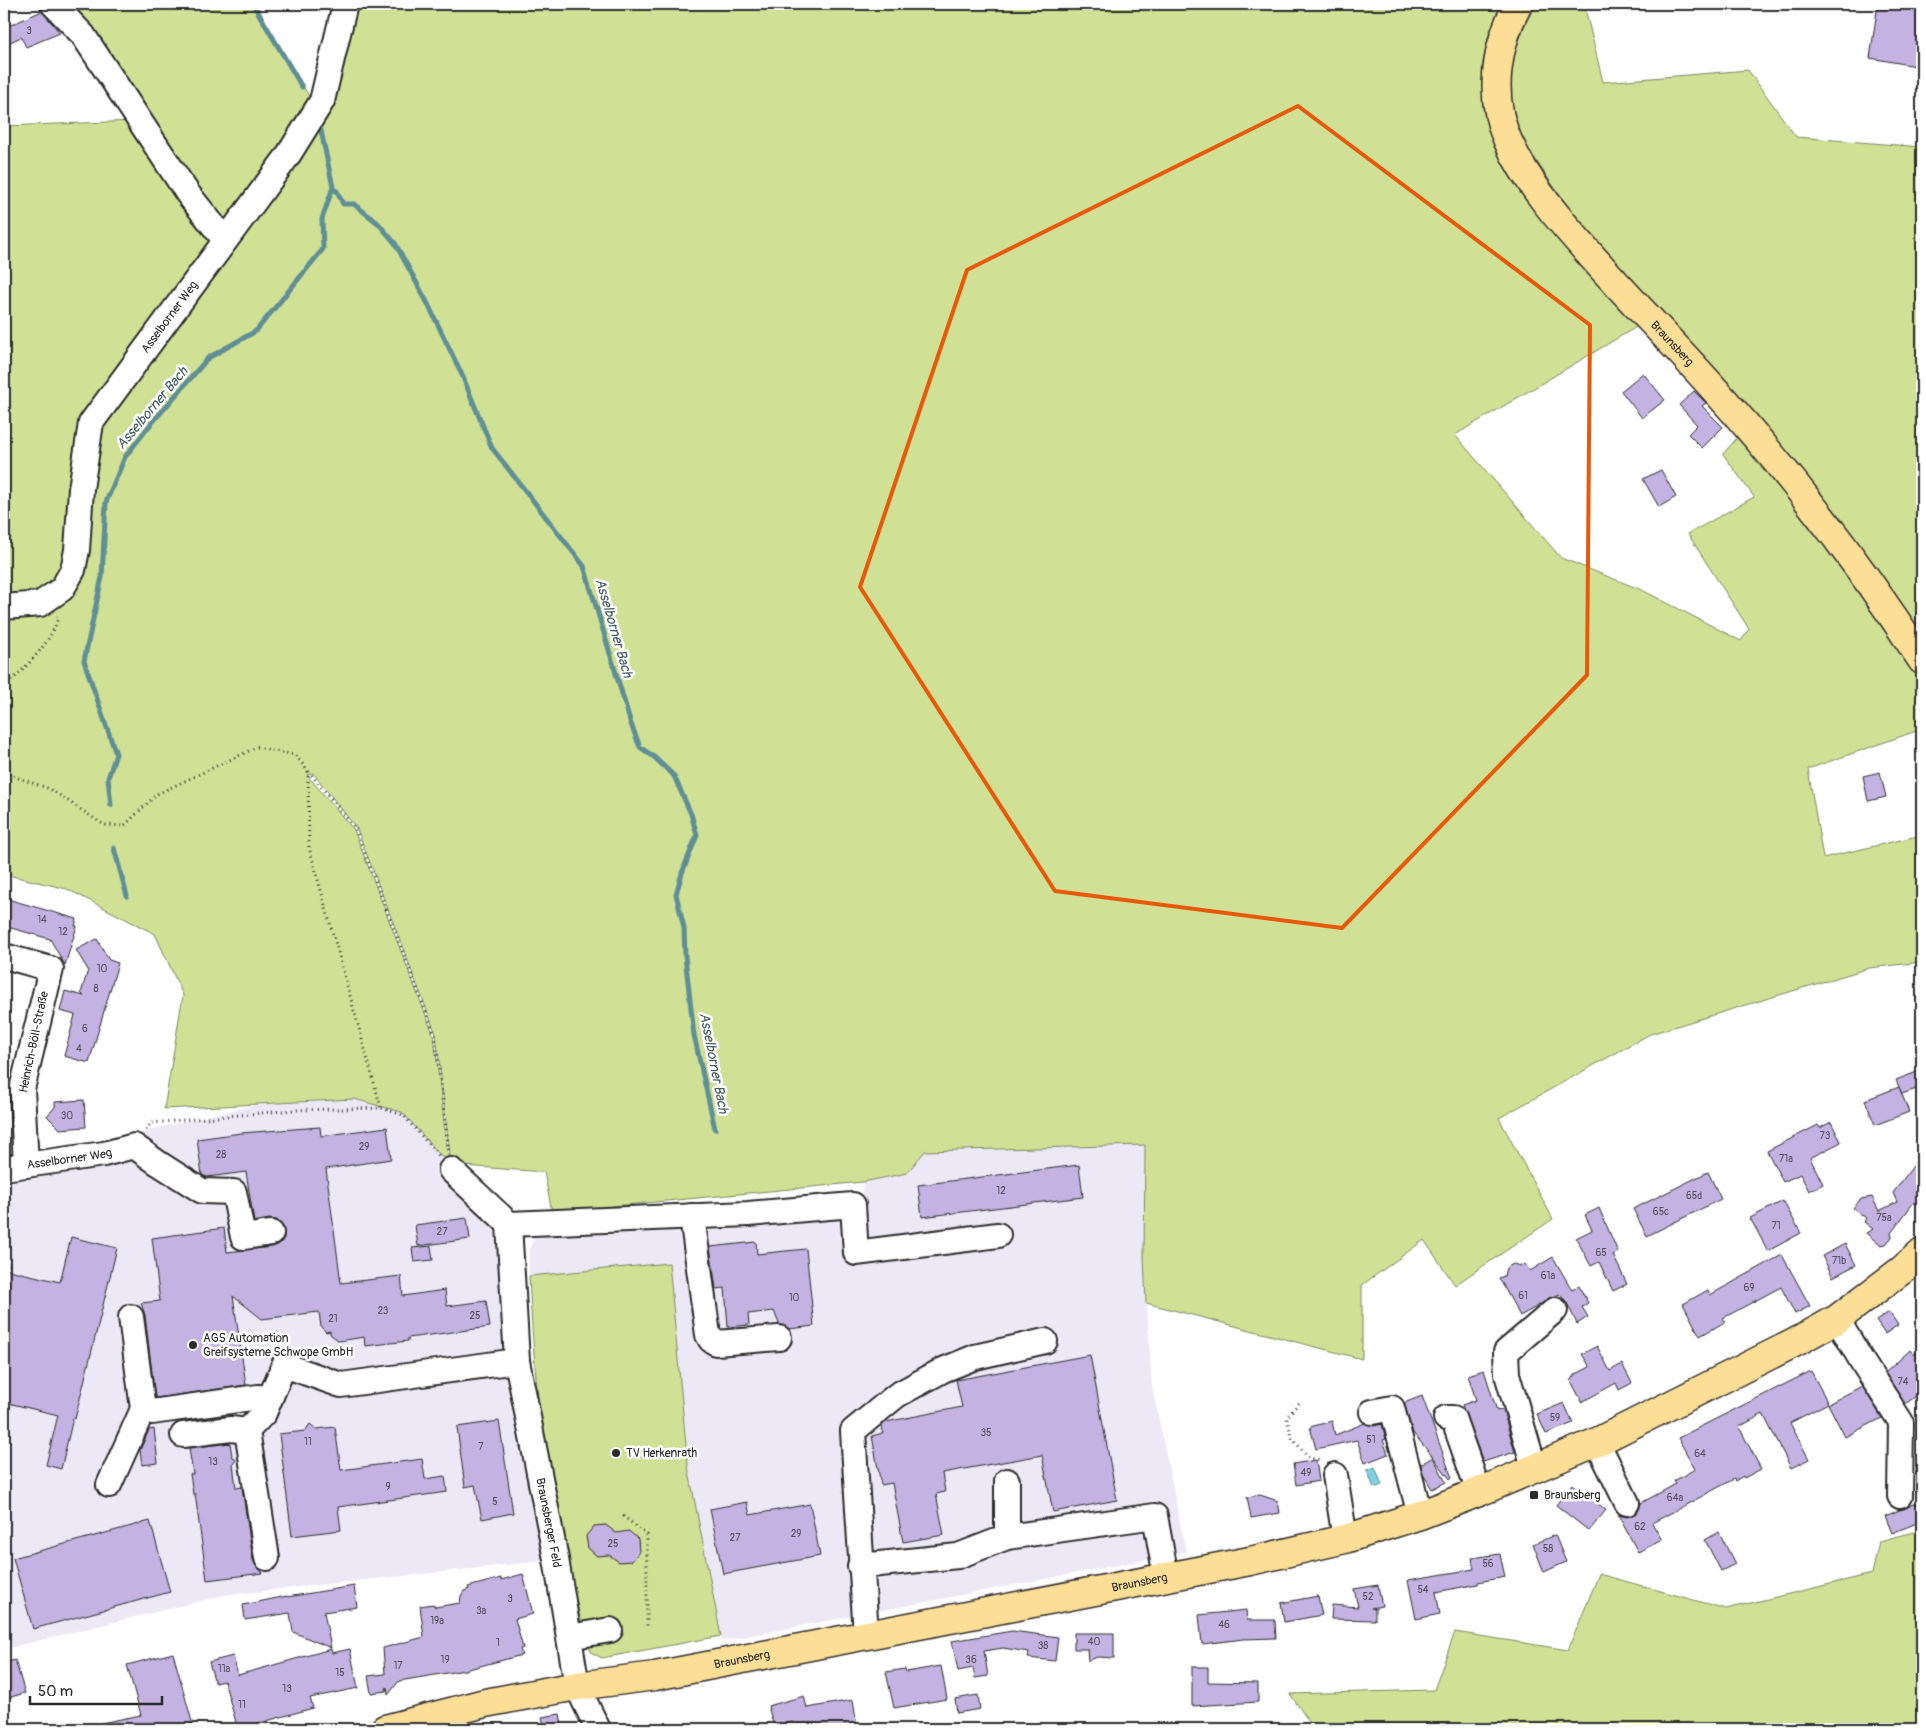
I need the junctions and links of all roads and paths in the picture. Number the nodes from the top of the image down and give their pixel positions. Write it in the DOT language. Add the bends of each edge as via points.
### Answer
graph roads {
  1 [pos="53,4"];
  2 [pos="345,4"];
  3 [pos="1518,4"];
  4 [pos="225,240"];
  5 [pos="62,589"];
  6 [pos="4,607"];
  7 [pos="1922,660"];
  8 [pos="4,688"];
  9 [pos="308,771"];
  10 [pos="4,773"];
  11 [pos="4,956"];
  12 [pos="381,1108"];
  13 [pos="134,1146"];
  14 [pos="15,1166"];
  15 [pos="451,1170"];
  16 [pos="692,1216"];
  17 [pos="509,1224"];
  18 [pos="271,1233"];
  19 [pos="998,1235"];
  20 [pos="1922,1252"];
  21 [pos="4,1264"];
  22 [pos="10,1265"];
  23 [pos="1554,1310"];
  24 [pos="131,1317"];
  25 [pos="1837,1319"];
  26 [pos="780,1338"];
  27 [pos="1045,1341"];
  28 [pos="517,1361"];
  29 [pos="270,1398"];
  30 [pos="1299,1404"];
  31 [pos="143,1408"];
  32 [pos="1372,1412"];
  33 [pos="1446,1418"];
  34 [pos="247,1431"];
  35 [pos="183,1435"];
  36 [pos="1597,1442"];
  37 [pos="1534,1467"];
  38 [pos="1335,1475"];
  39 [pos="1007,1481"];
  40 [pos="109,1485"];
  41 [pos="1479,1492"];
  42 [pos="1900,1496"];
  43 [pos="1627,1503"];
  44 [pos="623,1516"];
  45 [pos="1420,1516"];
  46 [pos="1007,1537"];
  47 [pos="1345,1539"];
  48 [pos="267,1558"];
  49 [pos="860,1566"];
  50 [pos="1166,1577"];
  51 [pos="647,1626"];
  52 [pos="610,1630"];
  53 [pos="866,1635"];
  54 [pos="569,1637"];
  55 [pos="577,1686"];
  56 [pos="386,1729"];
  57 [pos="598,1729"];
  1 -- 4 [label="street" via="83,35 188,194"];
  2 -- 4 [label="street, Asselborner Weg" via="322,101 287,157"];
  3 -- 7 [label="main road, Braunsberg" via="1503,39 1496,93 1508,140 1530,182 1560,221 1770,454 1886,605"];
  4 -- 5 [label="street, Asselborner Weg" via="91,423 81,489 77,550 73,570"];
  5 -- 6 [label="street, Asselborner Weg" via="40,604"];
  5 -- 8 [label="path" via="57,626 23,671"];
  9 -- 10 [label="path" via="295,755 257,747 157,794 124,826 104,825 50,789"];
  9 -- 12 [label="path" via="309,847"];
  9 -- 15 [label="path" via="355,828 435,1035"];
  11 -- 14 [label="street, Heinrich-Böll-Straße" via="51,968 22,1089"];
  12 -- 13 [label="path" via="294,1110 151,1123"];
  12 -- 15 [label="path" via="403,1115"];
  13 -- 14 [label="street, Asselborner Weg" via="104,1154"];
  13 -- 18 [label="street" via="202,1191 234,1192 242,1237"];
  15 -- 17 [label="street"];
  16 -- 17 [label="street"];
  16 -- 19 [label="street" via="853,1205 856,1253"];
  16 -- 26 [label="street" via="711,1340 716,1343"];
  17 -- 28 [label="street, Braunsberger Feld"];
  20 -- 25 [label="main road, Braunsberg"];
  21 -- 22 [label="path"];
  23 -- 37 [label="street" via="1506,1352 1507,1374"];
  24 -- 31 [label="street"];
  25 -- 36 [label="main road, Braunsberg"];
  25 -- 42 [label="street" via="1900,1422"];
  27 -- 49 [label="street" via="975,1357 943,1370 897,1396 853,1431"];
  28 -- 29 [label="street" via="341,1384 284,1365"];
  28 -- 54 [label="street, Braunsberger Feld"];
  29 -- 31 [label="street" via="152,1412"];
  29 -- 34 [label="street" via="264,1413"];
  30 -- 38 [label="path" via="1287,1417 1292,1437 1309,1458 1330,1461"];
  31 -- 40 [label="street"];
  32 -- 45 [label="street" via="1392,1408"];
  33 -- 41 [label="street" via="1453,1418"];
  34 -- 35 [label="street" via="231,1429"];
  34 -- 48 [label="street"];
  36 -- 37 [label="main road, Braunsberg"];
  36 -- 43 [label="street"];
  37 -- 41 [label="main road, Braunsberg"];
  38 -- 47 [label="street"];
  39 -- 46 [label="street"];
  41 -- 45 [label="main road, Braunsberg"];
  44 -- 51 [label="path" via="647,1535"];
  45 -- 47 [label="main road, Braunsberg"];
  46 -- 49 [label="street" via="958,1556"];
  46 -- 50 [label="street" via="1155,1516"];
  47 -- 50 [label="main road, Braunsberg"];
  49 -- 53 [label="street"];
  50 -- 53 [label="main road, Braunsberg"];
  52 -- 54 [label="street"];
  53 -- 55 [label="main road, Braunsberg" via="655,1676"];
  54 -- 55 [label="street, Braunsberger Feld"];
  55 -- 56 [label="main road, Braunsberg" via="485,1703"];
  55 -- 57 [label="street, Braunsberger Feld"];
}
